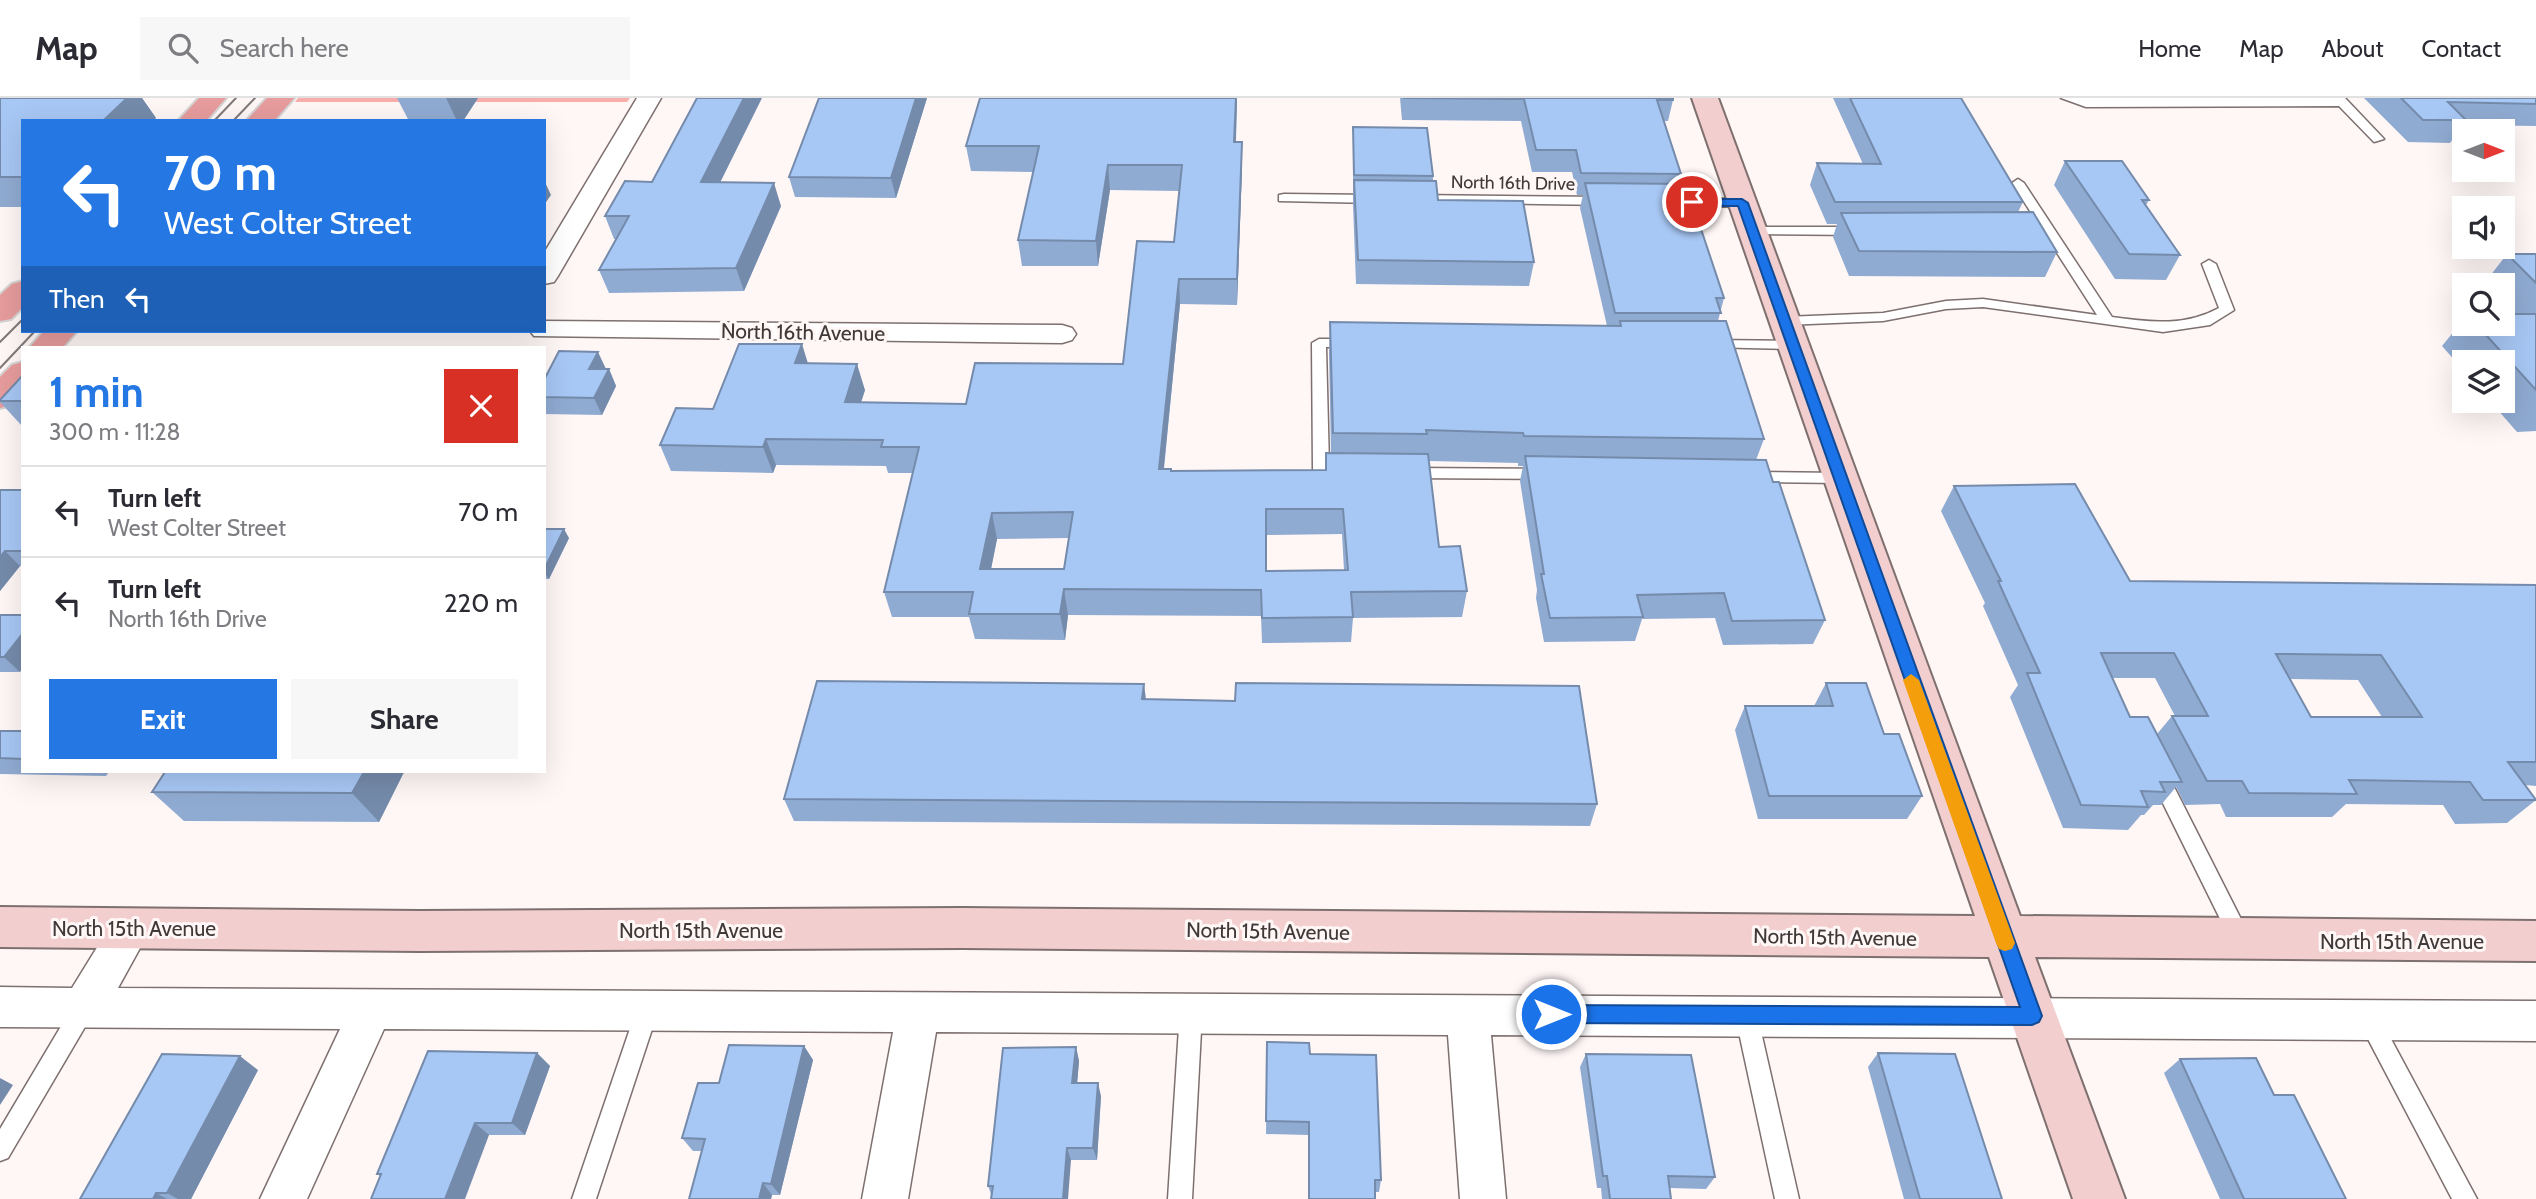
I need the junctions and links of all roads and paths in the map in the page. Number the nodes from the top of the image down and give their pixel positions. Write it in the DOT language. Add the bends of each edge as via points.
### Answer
graph roads {
  1 [pos="213,98"];
  2 [pos="281,98"];
  3 [pos="649,98"];
  4 [pos="1705,98"];
  5 [pos="2070,100"];
  6 [pos="2340,100"];
  7 [pos="193,119"];
  8 [pos="261,119"];
  9 [pos="2378,139"];
  10 [pos="2018,184"];
  11 [pos="1284,198"];
  12 [pos="1621,201"];
  13 [pos="1649,202"];
  14 [pos="1748,217"];
  15 [pos="1867,230"];
  16 [pos="2209,264"];
  17 [pos="546,273"];
  18 [pos="21,292"];
  19 [pos="0,312"];
  20 [pos="2107,319"];
  21 [pos="546,330"];
  22 [pos="59,333"];
  23 [pos="1789,333"];
  24 [pos="1062,334"];
  25 [pos="1360,343"];
  26 [pos="1700,344"];
  27 [pos="47,346"];
  28 [pos="21,374"];
  29 [pos="0,397"];
  30 [pos="1362,472"];
  31 [pos="1390,472"];
  32 [pos="1554,475"];
  33 [pos="1733,477"];
  34 [pos="1841,478"];
  35 [pos="2152,762"];
  36 [pos="0,927"];
  37 [pos="131,928"];
  38 [pos="2004,939"];
  39 [pos="2241,940"];
  40 [pos="2536,941"];
  41 [pos="0,1007"];
  42 [pos="85,1007"];
  43 [pos="371,1010"];
  44 [pos="647,1011"];
  45 [pos="918,1012"];
  46 [pos="1191,1012"];
  47 [pos="1468,1014"];
  48 [pos="1746,1014"];
  49 [pos="2032,1016"];
  50 [pos="2369,1020"];
  51 [pos="2536,1021"];
  52 [pos="0,1150"];
  53 [pos="283,1199"];
  54 [pos="584,1199"];
  55 [pos="885,1199"];
  56 [pos="1180,1199"];
  57 [pos="1483,1199"];
  58 [pos="1787,1199"];
  59 [pos="2099,1199"];
  60 [pos="2465,1199"];
  1 -- 7 [label="main road"];
  2 -- 8 [label="main road"];
  3 -- 17 [label="street"];
  4 -- 14 [label="street"];
  5 -- 6 [label="lane"];
  6 -- 9 [label="lane"];
  10 -- 20 [label="lane" via="2041,230"];
  11 -- 12 [label="lane, North 16th Drive"];
  13 -- 14 [label="lane"];
  14 -- 15 [label="lane"];
  14 -- 23 [label="street"];
  16 -- 20 [label="lane" via="2227,310 2205,322 2163,328"];
  18 -- 19 [label="main road"];
  20 -- 23 [label="lane" via="1983,303 1947,305"];
  21 -- 24 [label="street, North 16th Avenue"];
  22 -- 27 [label="main road"];
  23 -- 26 [label="lane"];
  23 -- 34 [label="street"];
  25 -- 30 [label="lane" via="1319,343 1321,471"];
  28 -- 29 [label="main road"];
  31 -- 32 [label="lane"];
  33 -- 34 [label="lane"];
  34 -- 38 [label="street"];
  35 -- 39 [label="lane"];
  36 -- 37 [label="street, North 15th Avenue"];
  37 -- 38 [label="street, North 15th Avenue" via="975,928"];
  37 -- 42 [label="street"];
  38 -- 39 [label="street, North 15th Avenue"];
  38 -- 49 [label="street"];
  39 -- 40 [label="street, North 15th Avenue"];
  41 -- 42 [label="street"];
  42 -- 43 [label="street"];
  42 -- 52 [label="lane"];
  43 -- 44 [label="street"];
  43 -- 53 [label="street"];
  44 -- 45 [label="street"];
  44 -- 54 [label="lane"];
  45 -- 46 [label="street"];
  45 -- 55 [label="street"];
  46 -- 47 [label="street"];
  46 -- 56 [label="lane"];
  47 -- 48 [label="street"];
  47 -- 57 [label="street"];
  48 -- 49 [label="street"];
  48 -- 58 [label="lane"];
  49 -- 50 [label="street"];
  49 -- 59 [label="street"];
  50 -- 51 [label="street"];
  50 -- 60 [label="lane"];
}
